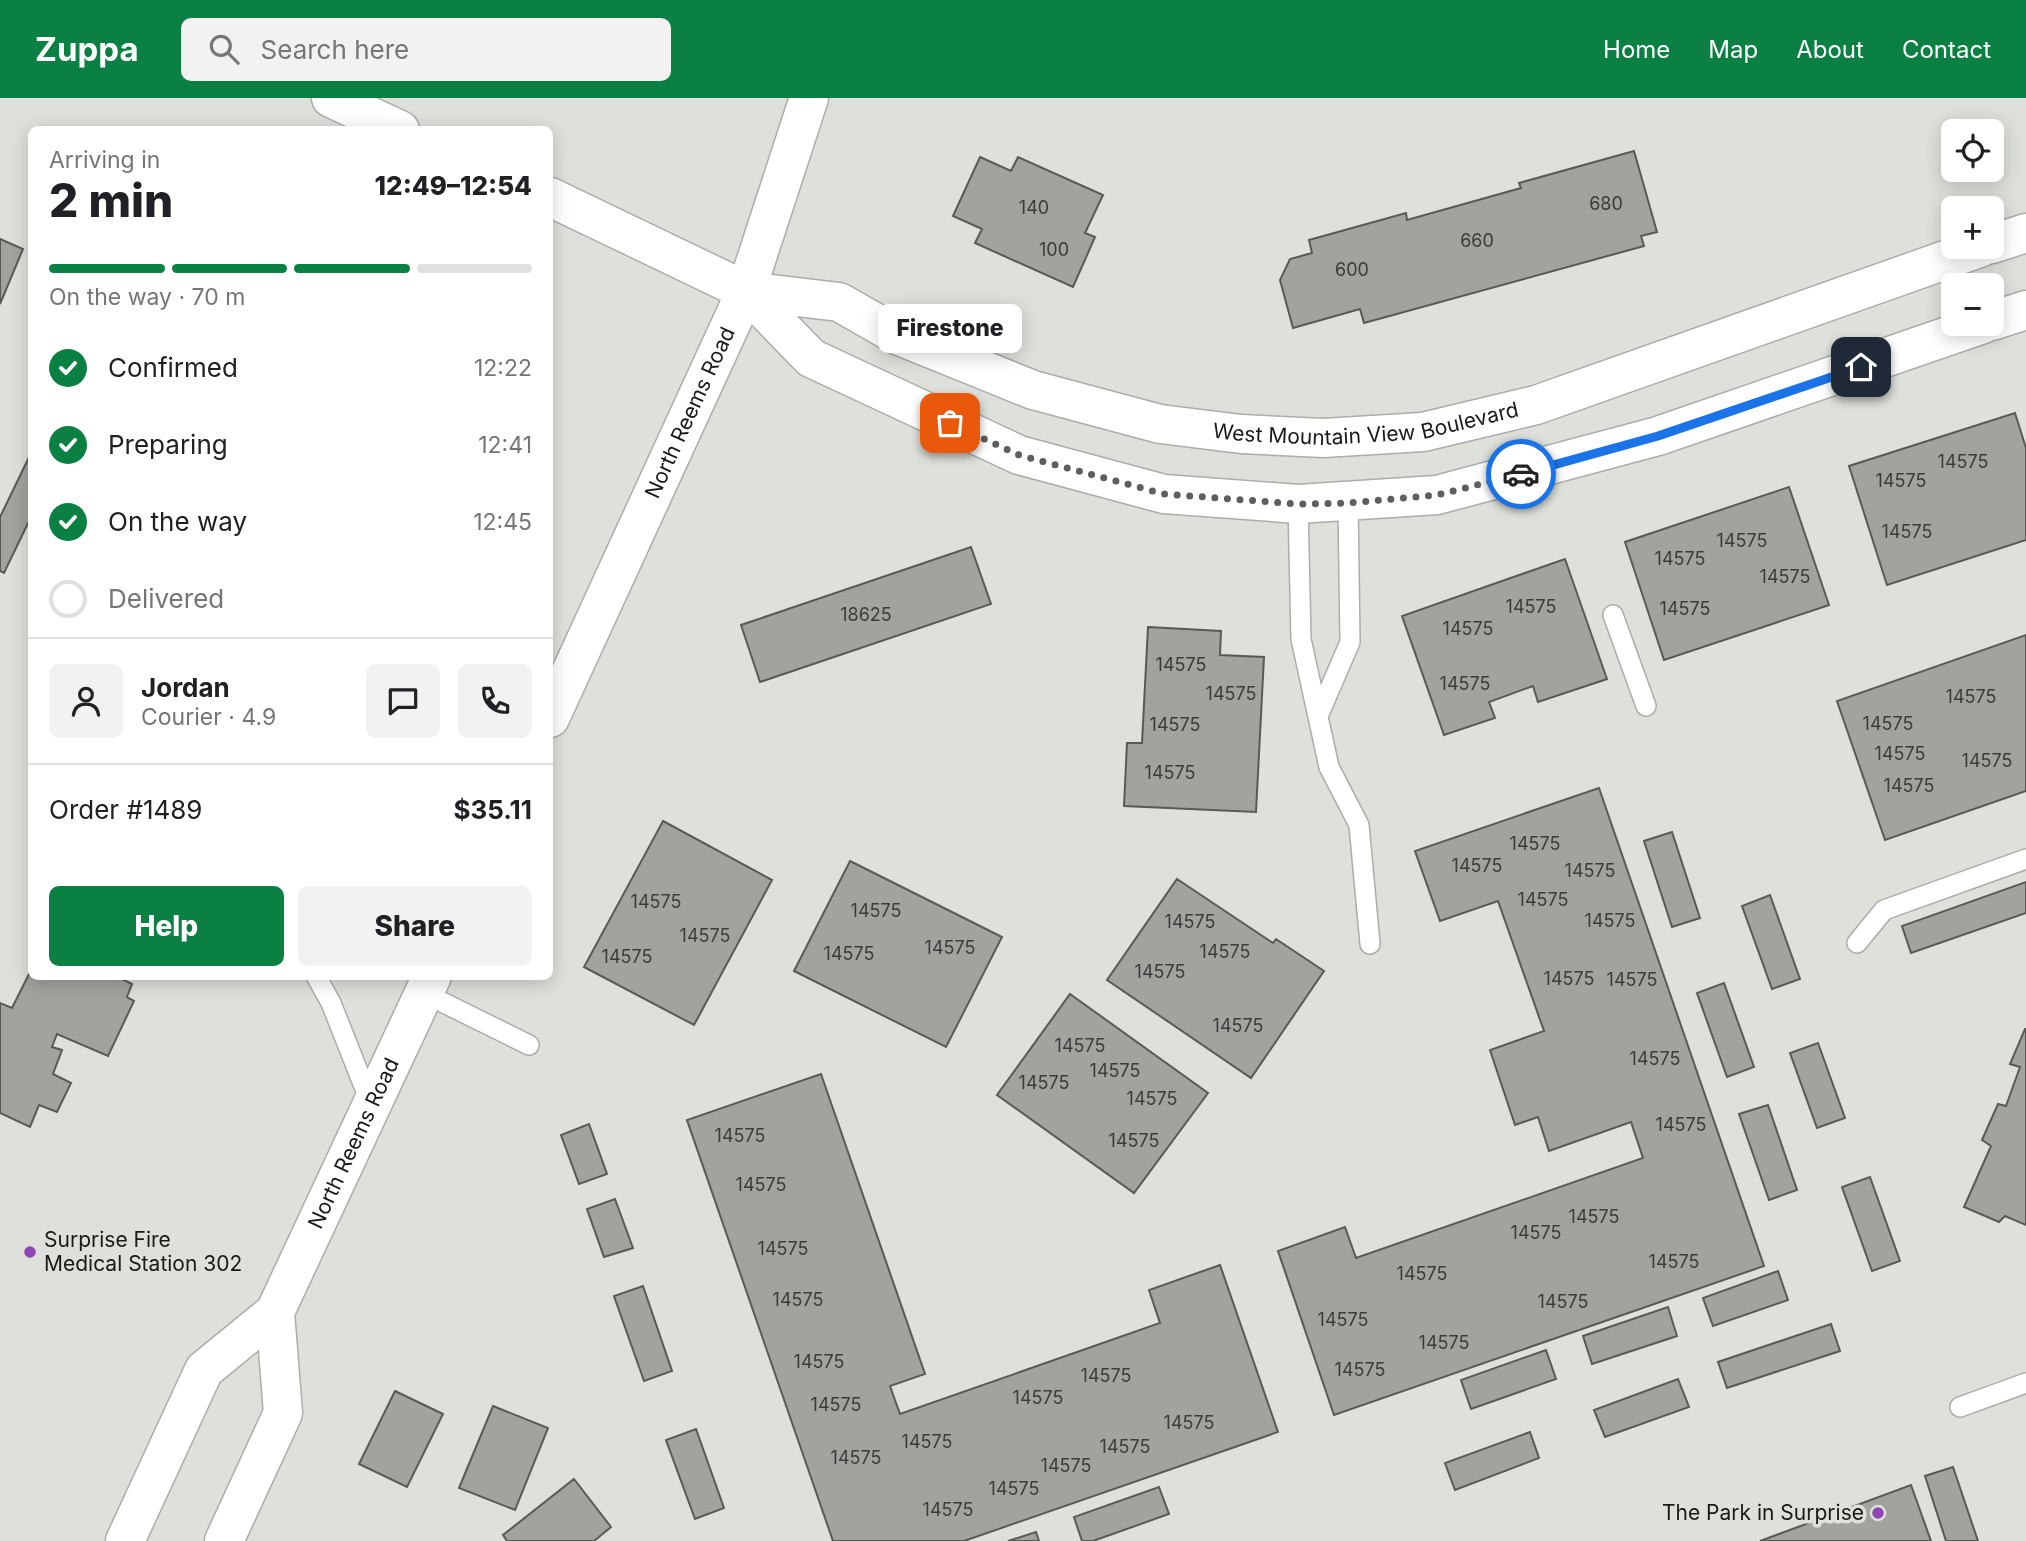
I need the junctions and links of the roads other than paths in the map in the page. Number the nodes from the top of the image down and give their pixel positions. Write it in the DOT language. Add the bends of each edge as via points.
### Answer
graph roads {
  1 [pos="331,98"];
  2 [pos="809,98"];
  3 [pos="391,126"];
  4 [pos="553,198"];
  5 [pos="2026,233"];
  6 [pos="2004,240"];
  7 [pos="1948,259"];
  8 [pos="746,291"];
  9 [pos="2026,310"];
  10 [pos="2004,317"];
  11 [pos="1948,336"];
  12 [pos="1348,503"];
  13 [pos="1298,504"];
  14 [pos="1614,615"];
  15 [pos="1646,706"];
  16 [pos="553,711"];
  17 [pos="1319,714"];
  18 [pos="2026,859"];
  19 [pos="1857,943"];
  20 [pos="1370,944"];
  21 [pos="318,980"];
  22 [pos="428,985"];
  23 [pos="529,1045"];
  24 [pos="372,1104"];
  25 [pos="275,1312"];
  26 [pos="2026,1384"];
  27 [pos="1960,1407"];
  28 [pos="125,1541"];
  29 [pos="224,1541"];
  1 -- 3 [label="street"];
  2 -- 8 [label="street, North Reems Road"];
  4 -- 8 [label="street, West Mountain View Boulevard"];
  5 -- 6 [label="street"];
  7 -- 8 [label="street, West Mountain View Boulevard" via="1536,405 1423,432 1323,438 1160,424 1033,390 897,334 839,302"];
  8 -- 13 [label="street, West Mountain View Boulevard" via="811,358 1019,455 1164,494"];
  8 -- 16 [label="street, North Reems Road"];
  9 -- 10 [label="street"];
  11 -- 12 [label="street, West Mountain View Boulevard" via="1671,431 1549,467 1437,495"];
  12 -- 13 [label="street, West Mountain View Boulevard"];
  12 -- 17 [label="lane" via="1350,642"];
  13 -- 17 [label="lane" via="1301,639"];
  14 -- 15 [label="lane"];
  17 -- 20 [label="lane" via="1329,767 1359,825"];
  18 -- 19 [label="lane" via="1884,910"];
  21 -- 24 [label="lane"];
  22 -- 23 [label="lane"];
  22 -- 24 [label="street, North Reems Road"];
  24 -- 25 [label="street, North Reems Road"];
  25 -- 28 [label="street, North Reems Road" via="204,1370"];
  25 -- 29 [label="street, North Reems Road" via="283,1413"];
  26 -- 27 [label="lane"];
}
